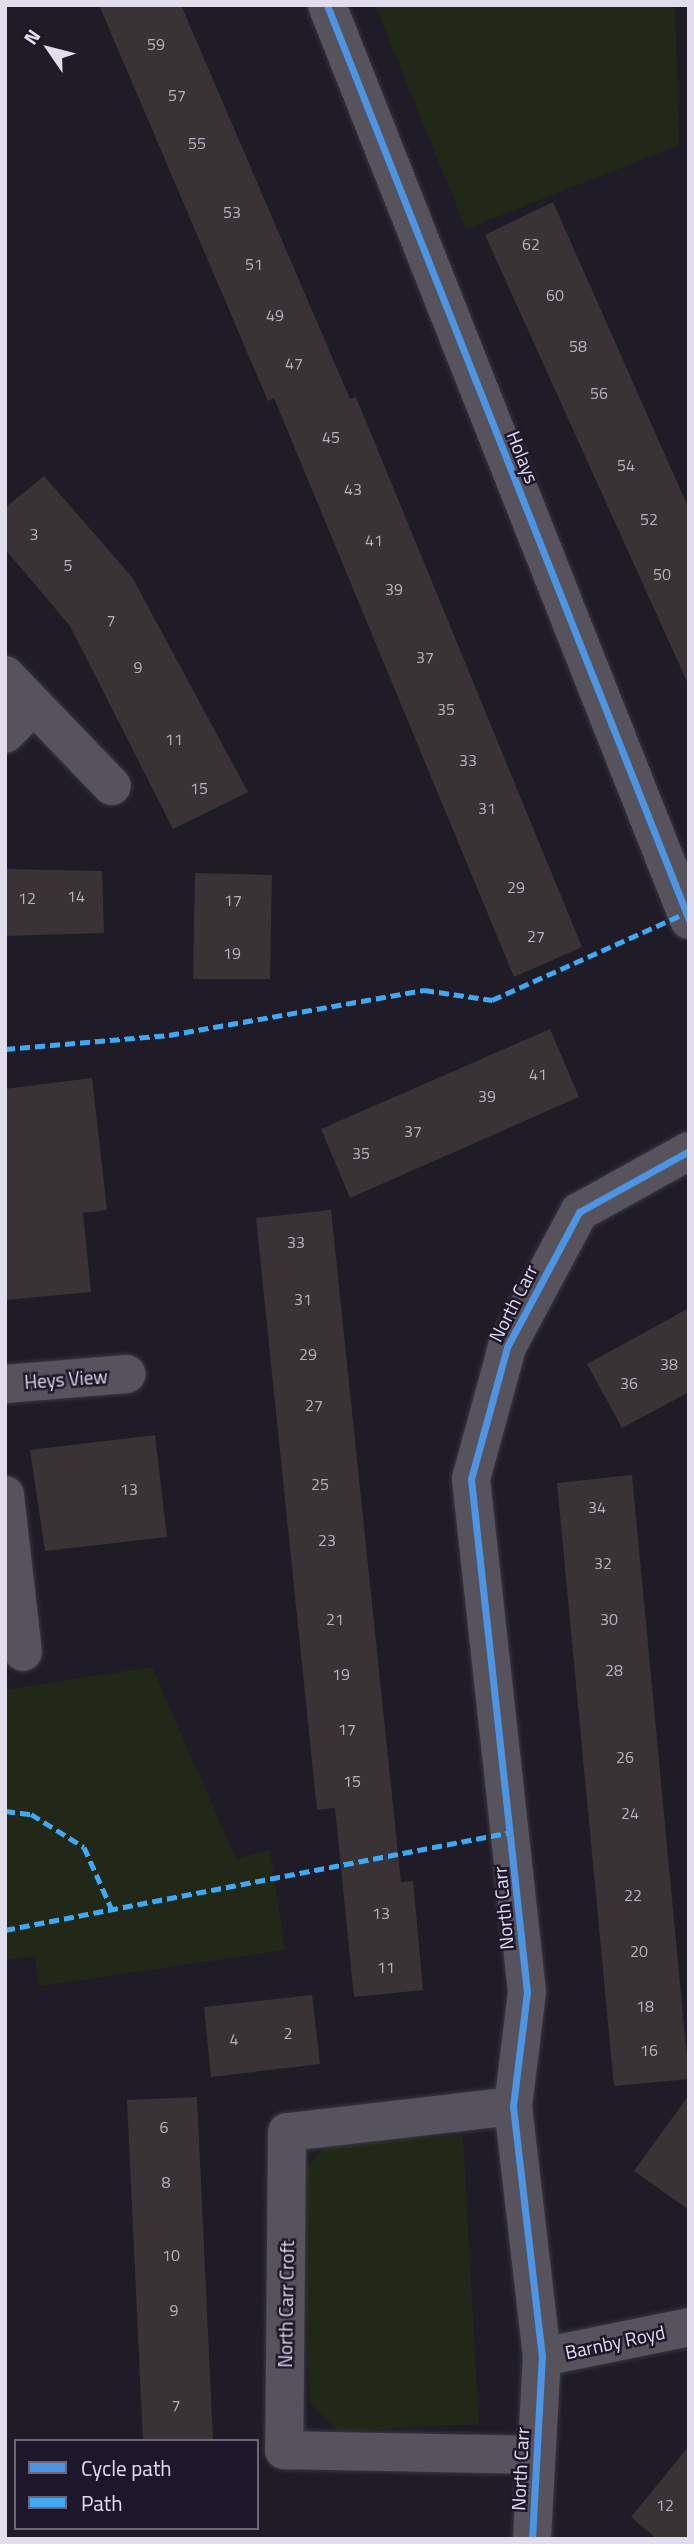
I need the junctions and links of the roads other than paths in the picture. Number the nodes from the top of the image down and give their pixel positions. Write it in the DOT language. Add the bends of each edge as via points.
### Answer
graph roads {
  1 [pos="327,5"];
  2 [pos="5,675"];
  3 [pos="34,705"];
  4 [pos="5,734"];
  5 [pos="112,786"];
  6 [pos="676,843"];
  7 [pos="689,920"];
  8 [pos="689,1151"];
  9 [pos="127,1374"];
  10 [pos="5,1384"];
  11 [pos="5,1495"];
  12 [pos="23,1652"];
  13 [pos="513,2106"];
  14 [pos="689,2327"];
  15 [pos="542,2357"];
  16 [pos="536,2455"];
  17 [pos="532,2539"];
  1 -- 6 [label="street, Holays"];
  2 -- 3 [label="street"];
  3 -- 4 [label="street"];
  3 -- 5 [label="street"];
  6 -- 7 [label="street, Holays"];
  8 -- 13 [label="street, North Carr" via="579,1212 507,1347 471,1479 527,1992"];
  9 -- 10 [label="street, Heys View"];
  11 -- 12 [label="street"];
  13 -- 15 [label="street, North Carr"];
  13 -- 16 [label="street, North Carr Croft" via="287,2132 284,2450"];
  14 -- 15 [label="street, Barnby Royd"];
  15 -- 16 [label="street, North Carr"];
  16 -- 17 [label="street, North Carr"];
}
